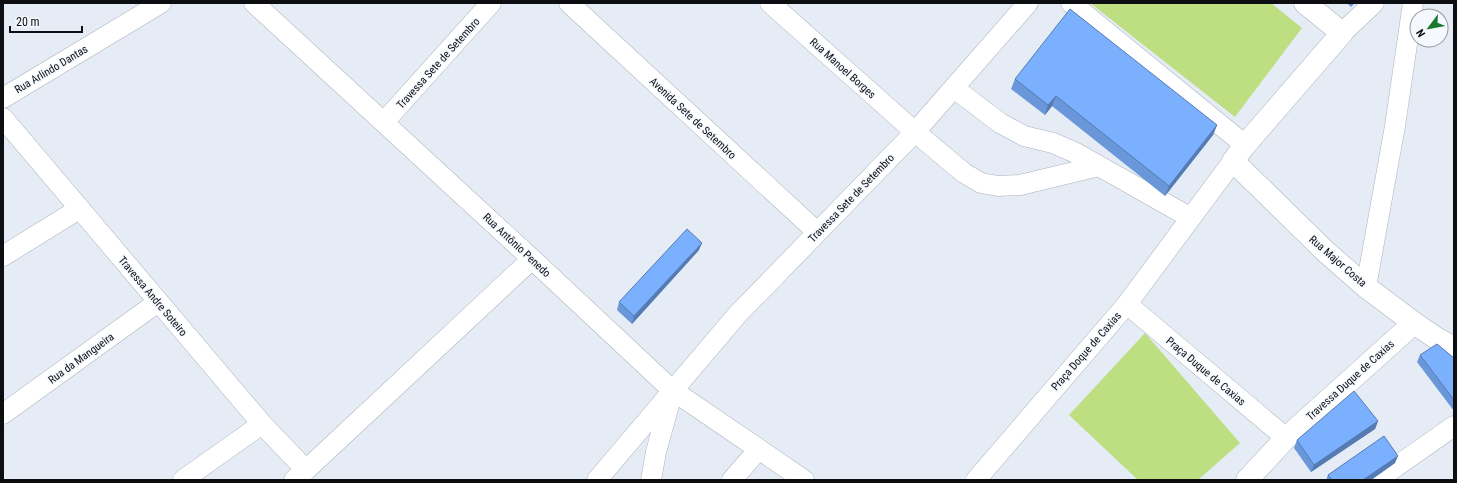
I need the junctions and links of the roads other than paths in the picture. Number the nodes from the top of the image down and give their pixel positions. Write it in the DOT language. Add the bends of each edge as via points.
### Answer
graph roads {
  1 [pos="161,3"];
  2 [pos="254,3"];
  3 [pos="491,3"];
  4 [pos="569,3"];
  5 [pos="770,3"];
  6 [pos="1028,3"];
  7 [pos="1071,3"];
  8 [pos="1305,3"];
  9 [pos="1374,3"];
  10 [pos="1413,3"];
  11 [pos="1342,33"];
  12 [pos="954,88"];
  13 [pos="3,98"];
  14 [pos="3,118"];
  15 [pos="384,122"];
  16 [pos="915,132"];
  17 [pos="1239,153"];
  18 [pos="1099,166"];
  19 [pos="79,209"];
  20 [pos="1191,218"];
  21 [pos="817,232"];
  22 [pos="3,256"];
  23 [pos="532,259"];
  24 [pos="1366,287"];
  25 [pos="158,302"];
  26 [pos="1127,304"];
  27 [pos="1414,323"];
  28 [pos="1454,348"];
  29 [pos="672,390"];
  30 [pos="3,414"];
  31 [pos="262,424"];
  32 [pos="1454,426"];
  33 [pos="1286,438"];
  34 [pos="758,450"];
  35 [pos="300,475"];
  36 [pos="195,477"];
  37 [pos="597,480"];
  38 [pos="651,480"];
  39 [pos="732,480"];
  40 [pos="804,480"];
  41 [pos="976,480"];
  42 [pos="1247,480"];
  43 [pos="1377,480"];
  1 -- 13 [label="street, Rua Arlindo Dantas"];
  2 -- 15 [label="street, Rua Antônio Penedo"];
  3 -- 15 [label="street, Travessa Sete de Setembro"];
  4 -- 21 [label="street, Avenida Sete de Setembro"];
  5 -- 16 [label="street, Rua Manoel Borges"];
  6 -- 12 [label="street, Travessa Sete de Setembro"];
  7 -- 17 [label="street"];
  8 -- 11 [label="main road"];
  9 -- 11 [label="street"];
  10 -- 24 [label="street" via="1395,126"];
  11 -- 17 [label="main road"];
  12 -- 16 [label="street, Travessa Sete de Setembro"];
  12 -- 18 [label="street" via="1000,123 1024,136 1053,143"];
  14 -- 19 [label="street, Travessa Andre Soteiro"];
  15 -- 23 [label="street, Rua Antônio Penedo"];
  16 -- 18 [label="street, Rua Manoel Borges" via="964,173 981,183 998,186 1020,184"];
  16 -- 21 [label="street, Travessa Sete de Setembro"];
  17 -- 20 [label="street"];
  17 -- 24 [label="main road, Rua Major Costa" via="1325,252"];
  18 -- 20 [label="street"];
  19 -- 22 [label="street"];
  19 -- 25 [label="street, Travessa Andre Soteiro"];
  20 -- 26 [label="street, Praça Doque de Caxias"];
  21 -- 29 [label="street, Travessa Sete de Setembro" via="737,315"];
  23 -- 29 [label="street, Rua Antônio Penedo"];
  23 -- 35 [label="street"];
  24 -- 27 [label="main road, Rua Major Costa"];
  25 -- 30 [label="street, Rua da Mangueira"];
  25 -- 31 [label="street, Travessa Andre Soteiro"];
  26 -- 33 [label="street, Praça Duque de Caxias"];
  26 -- 41 [label="street, Praça Doque de Caxias"];
  27 -- 28 [label="main road, Rua Major Costa"];
  27 -- 33 [label="main road, Travessa Duque de Caxias"];
  29 -- 34 [label="street, Rua Antônio Penedo"];
  29 -- 37 [label="street, Travessa Sete de Setembro"];
  29 -- 38 [label="street"];
  31 -- 35 [label="street, Travessa Andre Soteiro"];
  31 -- 36 [label="street"];
  32 -- 43 [label="street"];
  33 -- 42 [label="main road, Travessa Duque de Caxias"];
  34 -- 39 [label="street"];
  34 -- 40 [label="street, Rua Antônio Penedo"];
}
